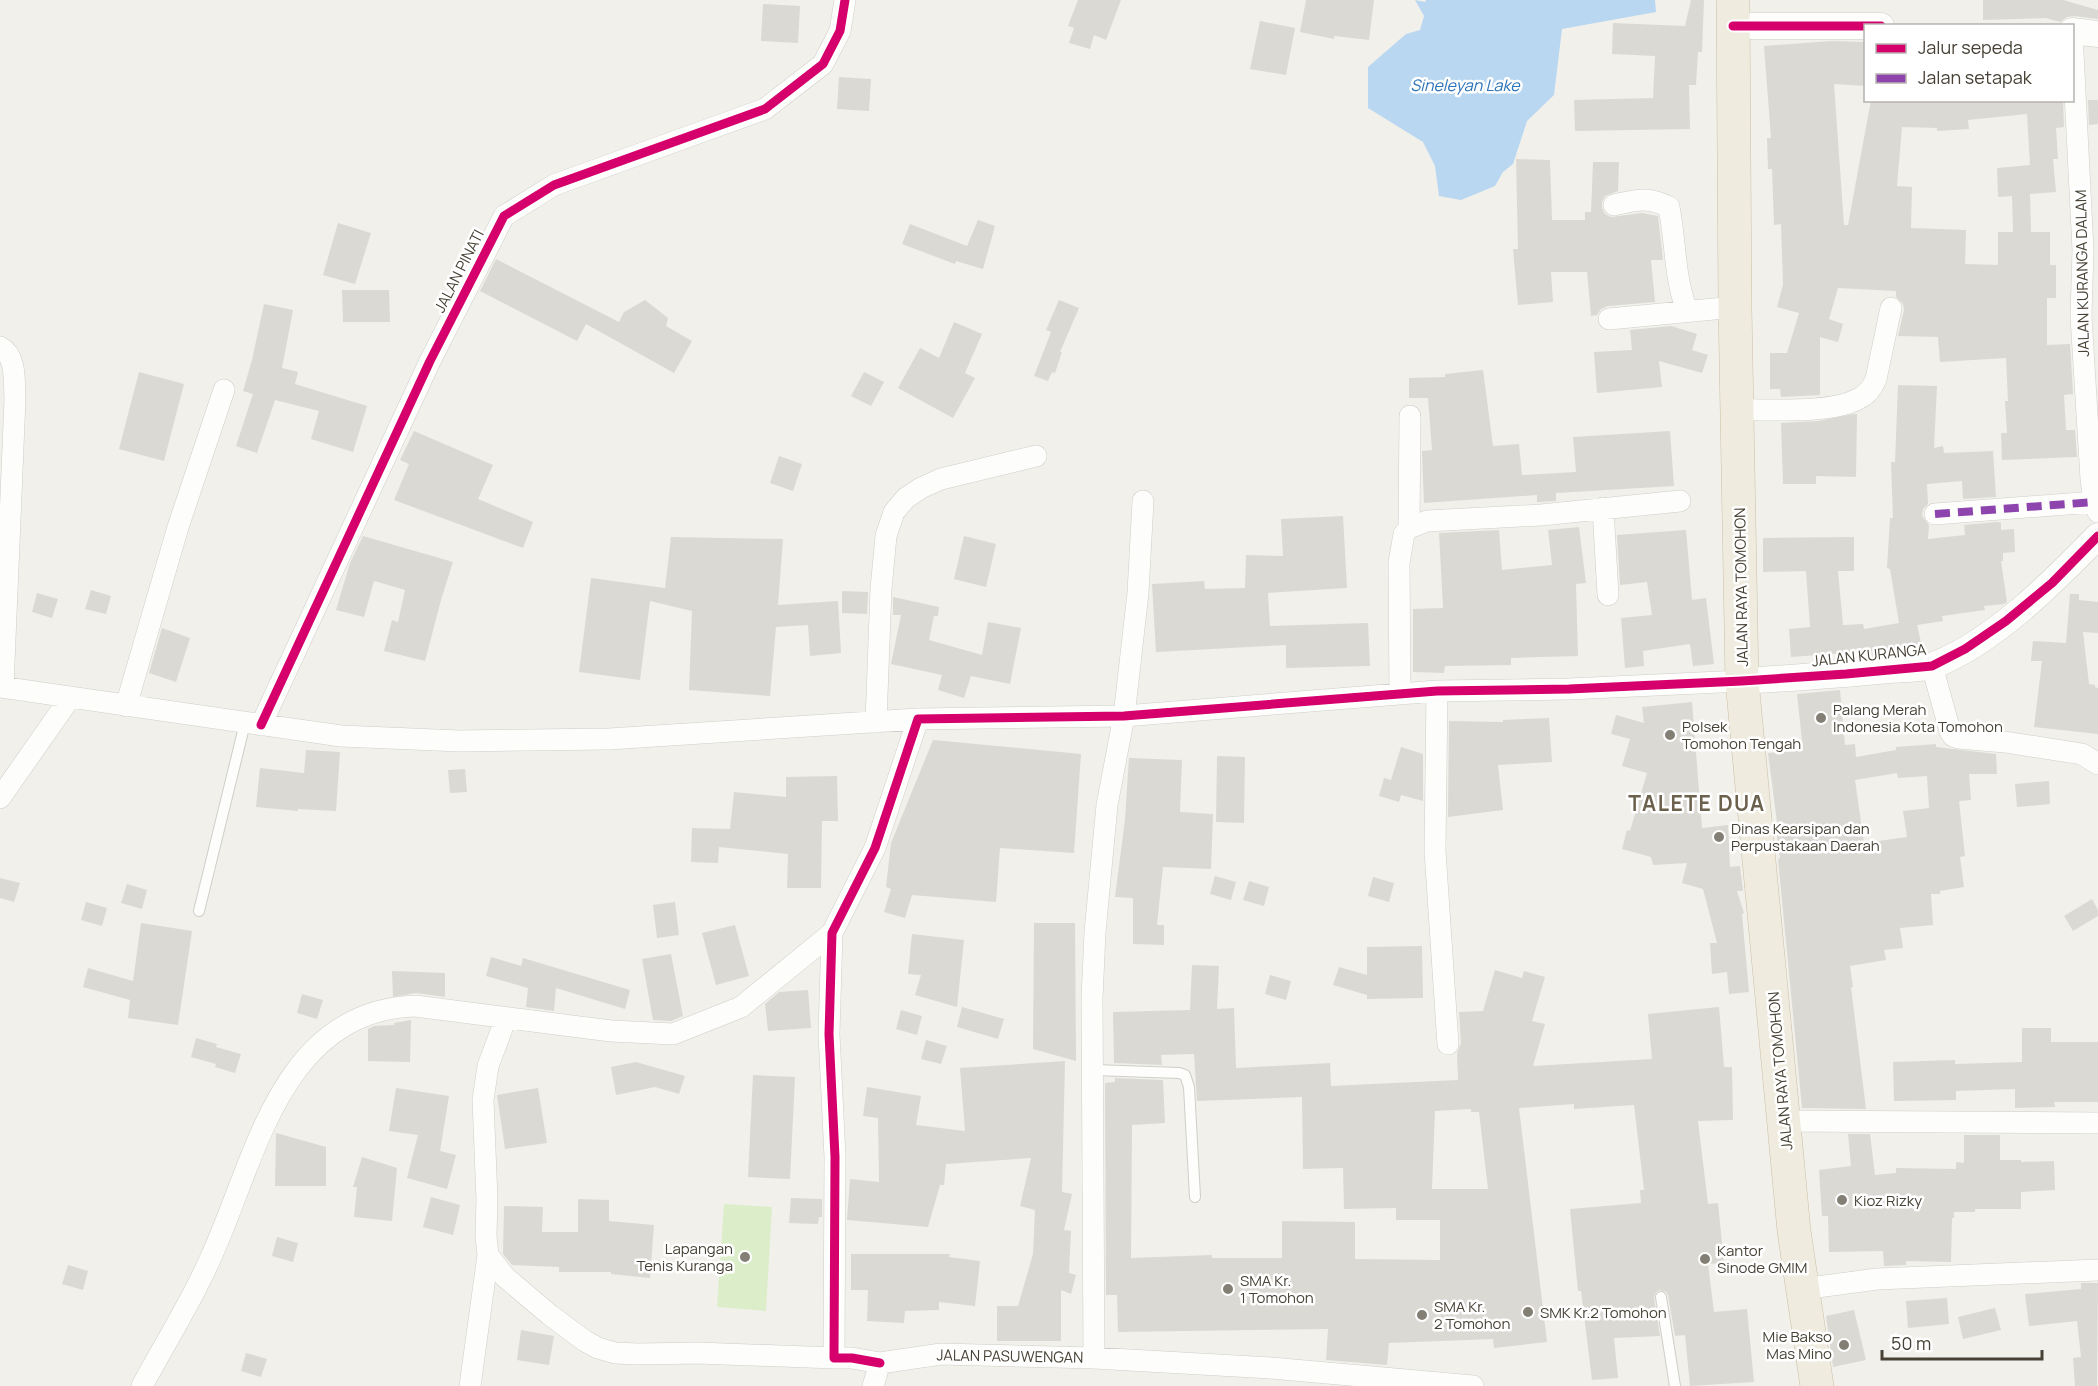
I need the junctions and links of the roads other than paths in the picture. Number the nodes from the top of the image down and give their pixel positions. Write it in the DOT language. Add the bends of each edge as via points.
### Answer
graph roads {
  1 [pos="845,0"];
  2 [pos="1733,13"];
  3 [pos="1864,25"];
  4 [pos="2074,32"];
  5 [pos="2098,34"];
  6 [pos="2074,54"];
  7 [pos="1614,205"];
  8 [pos="1735,307"];
  9 [pos="1891,308"];
  10 [pos="1687,311"];
  11 [pos="1609,319"];
  12 [pos="0,347"];
  13 [pos="224,390"];
  14 [pos="1738,410"];
  15 [pos="1410,416"];
  16 [pos="1036,456"];
  17 [pos="1143,501"];
  18 [pos="1680,501"];
  19 [pos="2096,507"];
  20 [pos="1603,508"];
  21 [pos="1935,514"];
  22 [pos="1409,528"];
  23 [pos="2098,536"];
  24 [pos="1608,595"];
  25 [pos="1932,666"];
  26 [pos="1743,681"];
  27 [pos="2,687"];
  28 [pos="1437,692"];
  29 [pos="1400,694"];
  30 [pos="70,698"];
  31 [pos="126,706"];
  32 [pos="1124,716"];
  33 [pos="918,719"];
  34 [pos="876,722"];
  35 [pos="253,724"];
  36 [pos="2098,764"];
  37 [pos="0,798"];
  38 [pos="200,911"];
  39 [pos="832,933"];
  40 [pos="506,1018"];
  41 [pos="1448,1044"];
  42 [pos="1094,1070"];
  43 [pos="1784,1121"];
  44 [pos="2098,1123"];
  45 [pos="1195,1197"];
  46 [pos="488,1255"];
  47 [pos="2098,1270"];
  48 [pos="1802,1290"];
  49 [pos="1661,1297"];
  50 [pos="834,1358"];
  51 [pos="1094,1358"];
  52 [pos="880,1363"];
  53 [pos="142,1386"];
  54 [pos="470,1386"];
  55 [pos="873,1386"];
  56 [pos="1463,1386"];
  57 [pos="1675,1386"];
  58 [pos="1817,1386"];
  1 -- 35 [label="street, JALAN PINATI" via="840,31 824,64 765,109 554,185 504,216"];
  2 -- 3 [label="street"];
  2 -- 8 [label="highway, JALAN RAYA TOMOHON"];
  4 -- 5 [label="street"];
  6 -- 19 [label="street, JALAN KURANGA DALAM" via="2083,250 2081,316"];
  7 -- 10 [label="street" via="1641,199 1669,207 1676,273"];
  8 -- 10 [label="street"];
  8 -- 14 [label="highway, JALAN RAYA TOMOHON"];
  9 -- 14 [label="street" via="1876,379 1864,396 1832,407"];
  10 -- 11 [label="street"];
  12 -- 27 [label="street" via="12,360 15,399"];
  13 -- 31 [label="street" via="178,527"];
  14 -- 26 [label="highway, JALAN RAYA TOMOHON"];
  15 -- 22 [label="street"];
  16 -- 34 [label="street" via="941,479 906,498 894,512 886,536 882,578"];
  17 -- 32 [label="street" via="1138,593"];
  18 -- 20 [label="street"];
  19 -- 21 [label="street"];
  20 -- 22 [label="street" via="1427,521"];
  20 -- 24 [label="street"];
  22 -- 29 [label="street" via="1404,534 1399,563"];
  23 -- 25 [label="street, JALAN KURANGA" via="2052,583 2006,621"];
  25 -- 26 [label="street, JALAN KURANGA"];
  25 -- 36 [label="street" via="1953,736 2082,754"];
  26 -- 28 [label="street"];
  26 -- 43 [label="highway, JALAN RAYA TOMOHON"];
  27 -- 30 [label="street"];
  28 -- 29 [label="street"];
  28 -- 41 [label="street" via="1435,851"];
  29 -- 32 [label="street"];
  30 -- 31 [label="street"];
  30 -- 37 [label="street"];
  31 -- 35 [label="street"];
  32 -- 33 [label="street"];
  32 -- 42 [label="street" via="1107,805 1095,932"];
  33 -- 34 [label="street"];
  33 -- 39 [label="street" via="875,848"];
  34 -- 35 [label="street" via="609,739 460,741 341,736"];
  35 -- 38 [label="lane"];
  39 -- 40 [label="street" via="741,1007 673,1034"];
  39 -- 50 [label="street" via="829,1034 835,1157"];
  40 -- 46 [label="street" via="488,1066 483,1100"];
  40 -- 53 [label="street" via="395,1006 362,1016 320,1041 278,1098 246,1165 210,1259"];
  42 -- 45 [label="lane" via="1185,1076 1189,1087"];
  42 -- 51 [label="street"];
  43 -- 44 [label="street"];
  43 -- 48 [label="highway, JALAN RAYA TOMOHON"];
  46 -- 50 [label="street, JALAN PASUWENGAN" via="505,1277 598,1348 638,1354"];
  46 -- 54 [label="street"];
  47 -- 48 [label="street" via="1877,1279"];
  48 -- 58 [label="highway, JALAN RAYA TOMOHON"];
  49 -- 57 [label="lane"];
  50 -- 52 [label="street, JALAN PASUWENGAN"];
  51 -- 52 [label="street, JALAN PASUWENGAN" via="941,1354"];
  51 -- 56 [label="street, JALAN PASUWENGAN" via="1271,1368"];
  52 -- 55 [label="street"];
}
